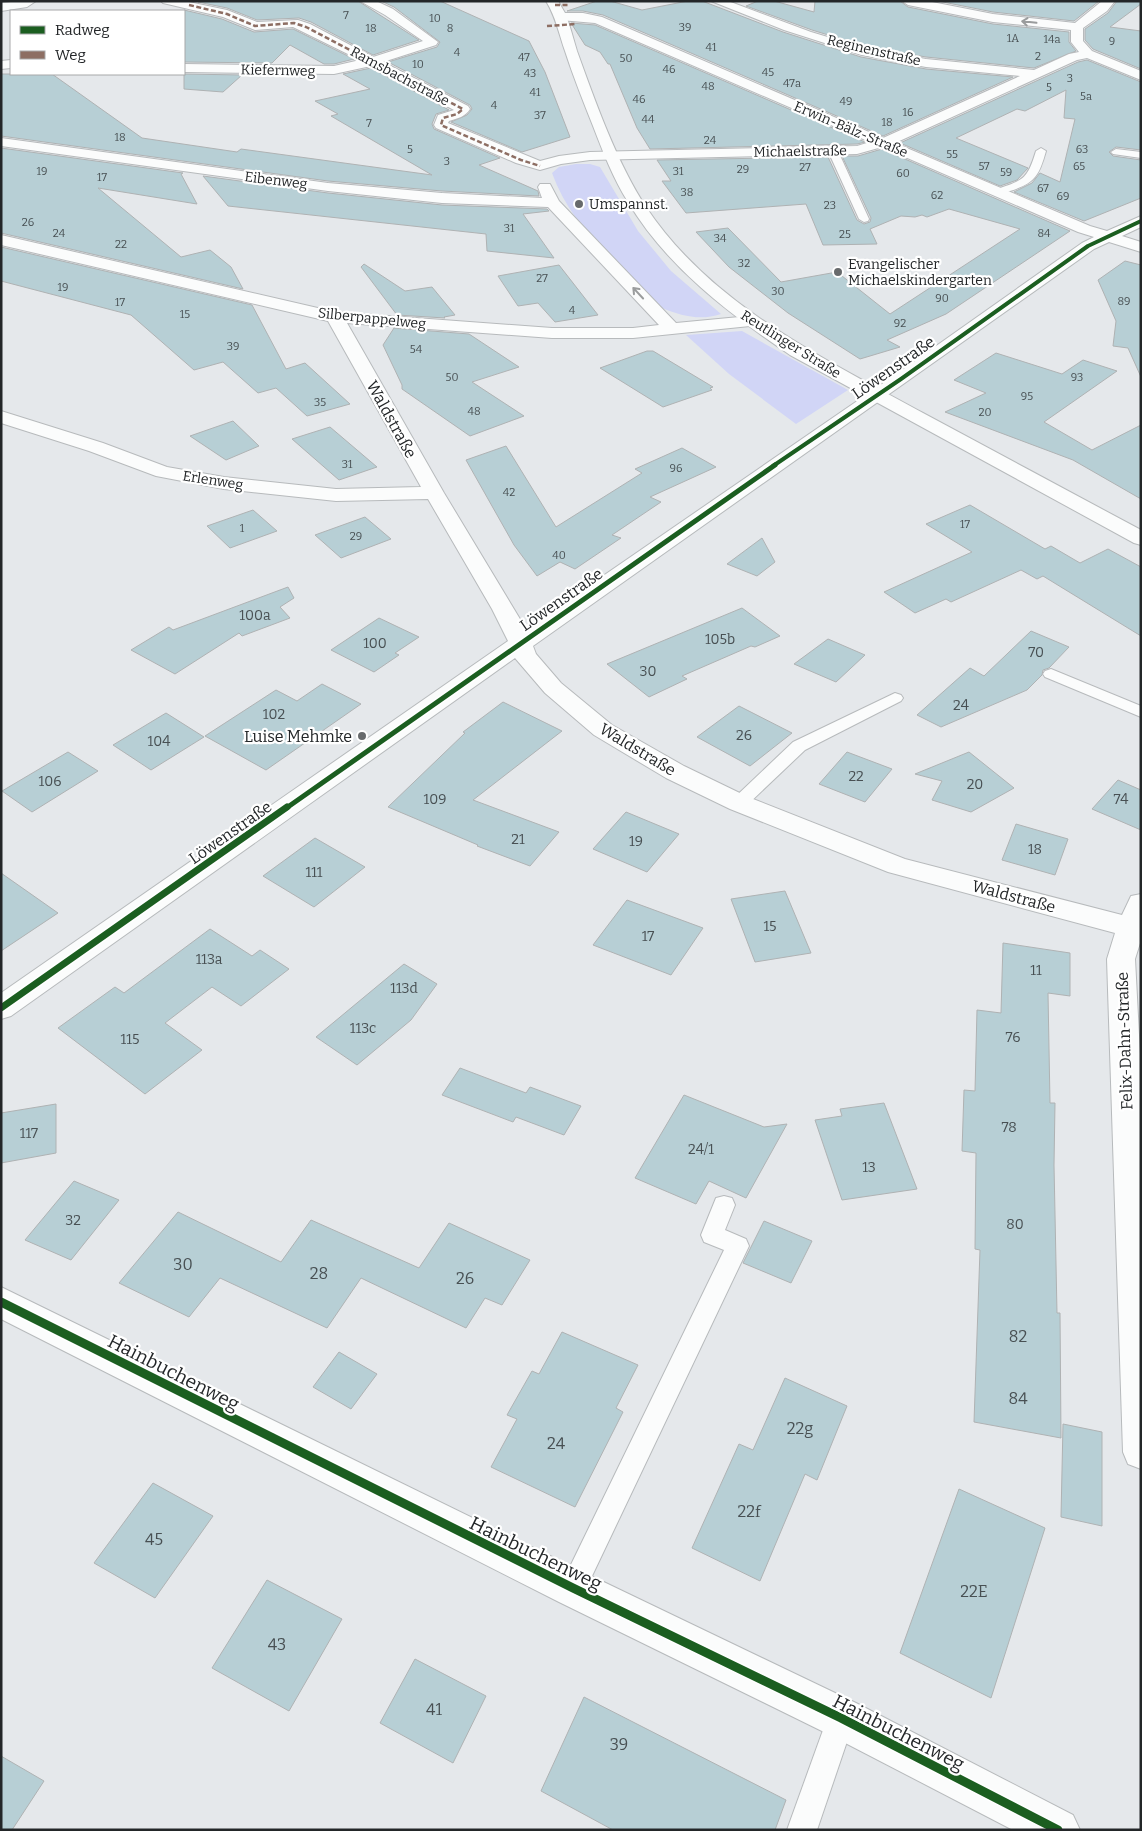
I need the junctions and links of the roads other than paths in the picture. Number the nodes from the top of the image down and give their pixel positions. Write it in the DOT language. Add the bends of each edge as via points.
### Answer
graph roads {
  1 [pos="30,1"];
  2 [pos="167,1"];
  3 [pos="366,1"];
  4 [pos="552,1"];
  5 [pos="717,1"];
  6 [pos="908,1"];
  7 [pos="1109,1"];
  8 [pos="1,7"];
  9 [pos="560,16"];
  10 [pos="1077,27"];
  11 [pos="1088,54"];
  12 [pos="371,62"];
  13 [pos="185,68"];
  14 [pos="1037,74"];
  15 [pos="1141,76"];
  16 [pos="1,142"];
  17 [pos="883,144"];
  18 [pos="832,150"];
  19 [pos="1041,151"];
  20 [pos="1116,152"];
  21 [pos="611,155"];
  22 [pos="1141,155"];
  23 [pos="540,166"];
  24 [pos="998,192"];
  25 [pos="552,203"];
  26 [pos="864,219"];
  27 [pos="1141,221"];
  28 [pos="1105,236"];
  29 [pos="1,240"];
  30 [pos="1141,247"];
  31 [pos="335,317"];
  32 [pos="750,321"];
  33 [pos="671,328"];
  34 [pos="877,396"];
  35 [pos="1,417"];
  36 [pos="434,493"];
  37 [pos="1141,539"];
  38 [pos="521,645"];
  39 [pos="1051,674"];
  40 [pos="895,698"];
  41 [pos="1141,712"];
  42 [pos="739,803"];
  43 [pos="1137,920"];
  44 [pos="1,1008"];
  45 [pos="724,1205"];
  46 [pos="1,1302"];
  47 [pos="1141,1452"];
  48 [pos="573,1588"];
  49 [pos="840,1718"];
  50 [pos="802,1830"];
  51 [pos="1058,1830"];
  1 -- 8 [label="street"];
  2 -- 12 [label="street, Ramsbachstraße" via="227,14 255,26 294,22"];
  3 -- 12 [label="street, Kiefernweg" via="389,12 432,42"];
  4 -- 9 [label="street, Reutlinger Straße"];
  5 -- 14 [label="street, Reginenstraße" via="862,51 918,62"];
  10 -- 6 [label="street, one-way" via="993,18"];
  7 -- 10 [label="street"];
  9 -- 17 [label="street, Erwin-Bälz-Straße" via="598,20"];
  9 -- 21 [label="street, Reutlinger Straße"];
  10 -- 11 [label="street" via="1077,42"];
  11 -- 14 [label="street, Michaelstraße" via="1073,57"];
  11 -- 15 [label="street"];
  12 -- 13 [label="street, Kiefernweg" via="334,70"];
  12 -- 23 [label="street, Ramsbachstraße" via="463,109 443,118 441,125"];
  14 -- 17 [label="street, Michaelstraße"];
  16 -- 25 [label="street, Eibenweg" via="328,186 442,198"];
  17 -- 18 [label="street, Michaelstraße" via="857,150"];
  17 -- 24 [label="street, Erwin-Bälz-Straße"];
  18 -- 21 [label="street, Michaelstraße"];
  18 -- 26 [label="lane" via="844,184"];
  19 -- 24 [label="lane" via="1034,176"];
  20 -- 22 [label="lane"];
  21 -- 23 [label="street" via="582,156"];
  21 -- 32 [label="street, Reutlinger Straße" via="651,224 685,264"];
  23 -- 25 [label="street"];
  24 -- 28 [label="street, Erwin-Bälz-Straße"];
  33 -- 25 [label="street, one-way"];
  27 -- 28 [label="street, Löwenstraße"];
  28 -- 30 [label="street, Erwin-Bälz-Straße"];
  28 -- 34 [label="street, Löwenstraße"];
  29 -- 31 [label="street, Silberpappelweg"];
  31 -- 33 [label="street, Silberpappelweg" via="552,333 633,333"];
  31 -- 36 [label="street, Waldstraße"];
  32 -- 33 [label="street, Silberpappelweg"];
  32 -- 34 [label="street, Reutlinger Straße"];
  34 -- 37 [label="street, Reutlinger Straße"];
  34 -- 38 [label="street, Löwenstraße"];
  35 -- 36 [label="street, Erlenweg" via="162,472 224,483 336,495"];
  36 -- 38 [label="street, Waldstraße"];
  38 -- 42 [label="street, Waldstraße" via="525,656 552,688 603,730 675,772"];
  38 -- 44 [label="street, Löwenstraße"];
  39 -- 41 [label="lane"];
  40 -- 42 [label="lane" via="799,746"];
  42 -- 43 [label="street, Waldstraße" via="897,866"];
  43 -- 47 [label="street, Felix-Dahn-Straße" via="1120,959"];
  45 -- 48 [label="lane" via="712,1234 738,1246"];
  46 -- 48 [label="street, Hainbuchenweg"];
  48 -- 49 [label="street, Hainbuchenweg"];
  49 -- 50 [label="lane"];
  49 -- 51 [label="street, Hainbuchenweg"];
}
